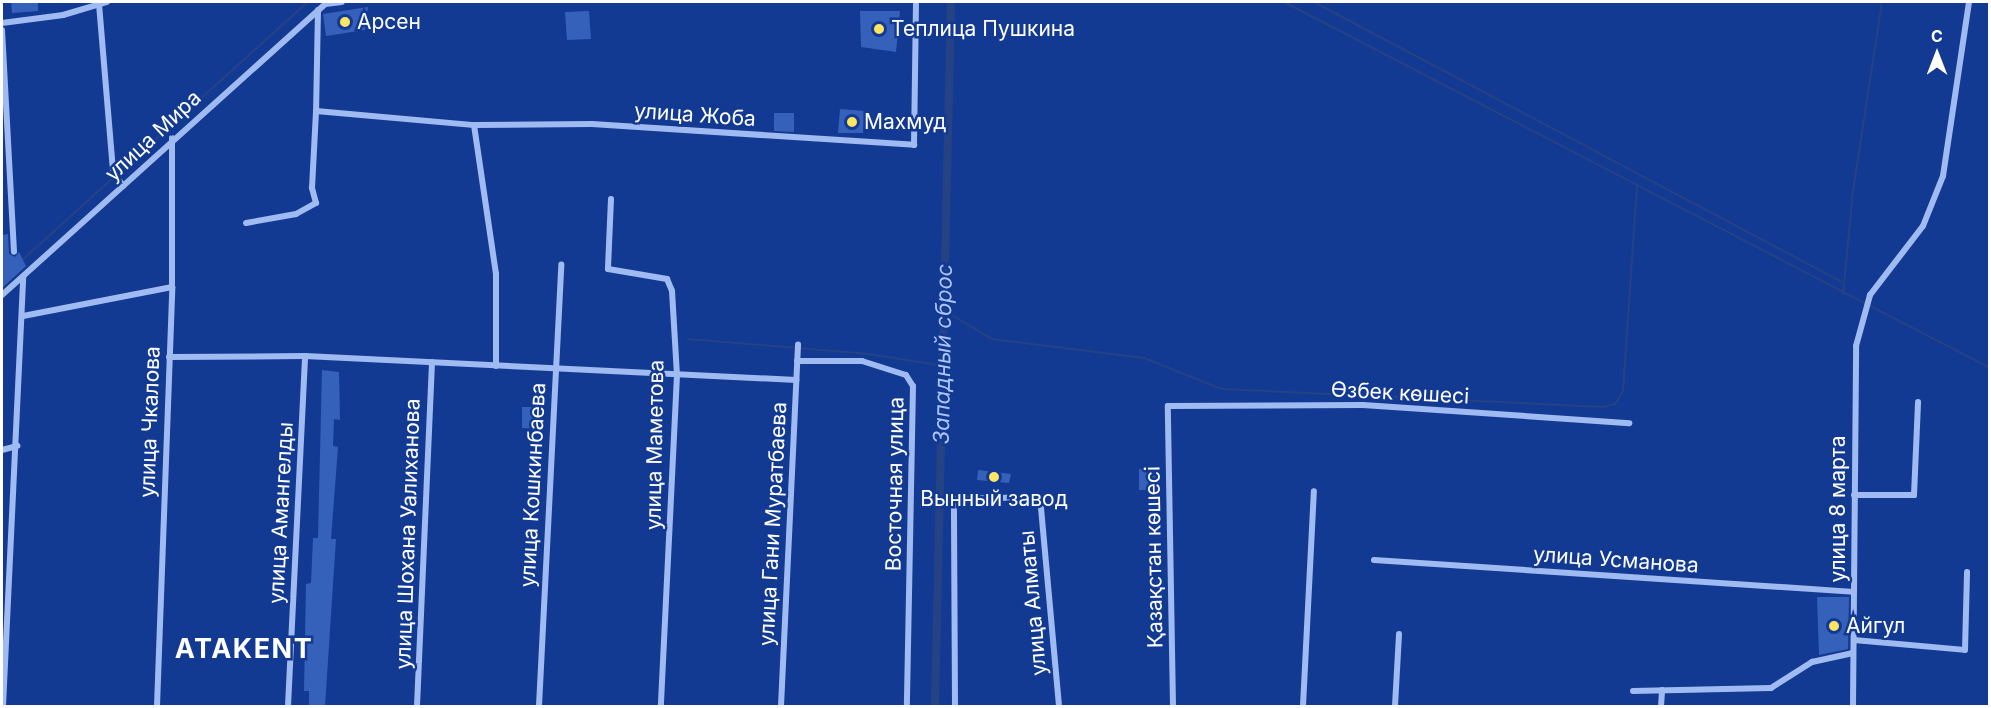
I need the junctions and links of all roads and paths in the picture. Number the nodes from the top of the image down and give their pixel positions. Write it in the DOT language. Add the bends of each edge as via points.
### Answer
graph roads {
  1 [pos="107,2"];
  2 [pos="342,2"];
  3 [pos="916,2"];
  4 [pos="1969,2"];
  5 [pos="326,3"];
  6 [pos="99,4"];
  7 [pos="318,10"];
  8 [pos="2,23"];
  9 [pos="2,30"];
  10 [pos="316,111"];
  11 [pos="474,125"];
  12 [pos="172,138"];
  13 [pos="123,186"];
  14 [pos="611,199"];
  15 [pos="246,223"];
  16 [pos="14,252"];
  17 [pos="561,265"];
  18 [pos="23,276"];
  19 [pos="172,287"];
  20 [pos="2,295"];
  21 [pos="23,316"];
  22 [pos="798,344"];
  23 [pos="305,356"];
  24 [pos="169,357"];
  25 [pos="797,362"];
  26 [pos="432,363"];
  27 [pos="496,366"];
  28 [pos="554,368"];
  29 [pos="677,375"];
  30 [pos="796,380"];
  31 [pos="1917,402"];
  32 [pos="1168,406"];
  33 [pos="1629,423"];
  34 [pos="17,446"];
  35 [pos="2,450"];
  36 [pos="1314,491"];
  37 [pos="1854,495"];
  38 [pos="1374,560"];
  39 [pos="1967,572"];
  40 [pos="1854,592"];
  41 [pos="1399,634"];
  42 [pos="1854,640"];
  43 [pos="1853,653"];
  44 [pos="1662,690"];
  45 [pos="1633,691"];
  46 [pos="3,706"];
  47 [pos="157,706"];
  48 [pos="288,706"];
  49 [pos="417,706"];
  50 [pos="539,706"];
  51 [pos="661,706"];
  52 [pos="781,706"];
  53 [pos="907,706"];
  54 [pos="955,706"];
  55 [pos="1059,706"];
  56 [pos="1173,706"];
  57 [pos="1303,706"];
  58 [pos="1395,706"];
  59 [pos="1661,706"];
  60 [pos="1852,706"];
  1 -- 6 [label="street"];
  2 -- 5 [label="street"];
  3 -- 11 [label="street, улица Жоба" via="914,146 592,124"];
  4 -- 37 [label="street, улица 8 марта" via="1943,176 1923,226 1880,280 1862,311 1854,385"];
  5 -- 7 [label="street, улица Мира"];
  6 -- 8 [label="street" via="63,15"];
  6 -- 13 [label="street" via="113,172"];
  7 -- 10 [label="street"];
  7 -- 12 [label="street, улица Мира"];
  9 -- 16 [label="street"];
  10 -- 11 [label="street, улица Жоба"];
  10 -- 15 [label="street" via="312,188 316,203 296,214"];
  11 -- 27 [label="street" via="496,274"];
  12 -- 13 [label="street, улица Мира"];
  12 -- 19 [label="street, улица Чкалова"];
  13 -- 18 [label="street, улица Мира"];
  14 -- 29 [label="street, улица Маметова" via="608,269 667,279 672,291"];
  17 -- 28 [label="street, улица Кошкинбаева"];
  18 -- 20 [label="street, улица Мира"];
  18 -- 21 [label="street"];
  19 -- 21 [label="street"];
  19 -- 24 [label="street, улица Чкалова"];
  21 -- 34 [label="street"];
  22 -- 25 [label="street, улица Гани Муратбаева"];
  23 -- 24 [label="street"];
  23 -- 26 [label="street"];
  23 -- 48 [label="street, улица Амангелды"];
  24 -- 47 [label="street, улица Чкалова"];
  25 -- 30 [label="street, улица Гани Муратбаева"];
  25 -- 53 [label="street, Восточная улица" via="862,361 906,375 913,386"];
  26 -- 27 [label="street"];
  26 -- 49 [label="street, улица Шохана Уалиханова"];
  27 -- 28 [label="street"];
  28 -- 29 [label="street"];
  28 -- 50 [label="street, улица Кошкинбаева"];
  29 -- 30 [label="street"];
  29 -- 51 [label="street, улица Маметова"];
  30 -- 52 [label="street, улица Гани Муратбаева"];
  31 -- 37 [label="street" via="1914,495"];
  32 -- 33 [label="street, Өзбек көшесі" via="1363,405"];
  32 -- 56 [label="street, Қазақстан көшесі"];
  34 -- 35 [label="street"];
  34 -- 46 [label="street"];
  36 -- 57 [label="street"];
  37 -- 40 [label="street, улица 8 марта"];
  38 -- 40 [label="street, улица Усманова"];
  39 -- 42 [label="street" via="1965,650"];
  40 -- 42 [label="street, улица 8 марта"];
  41 -- 58 [label="street"];
  42 -- 43 [label="street, улица 8 марта"];
  43 -- 44 [label="street" via="1812,662 1771,688"];
  43 -- 60 [label="street, улица 8 марта"];
  44 -- 45 [label="street"];
  44 -- 59 [label="street"];
  54 -- 55 [label="street, улица Алматы" via="954,499 1040,497"];
}
